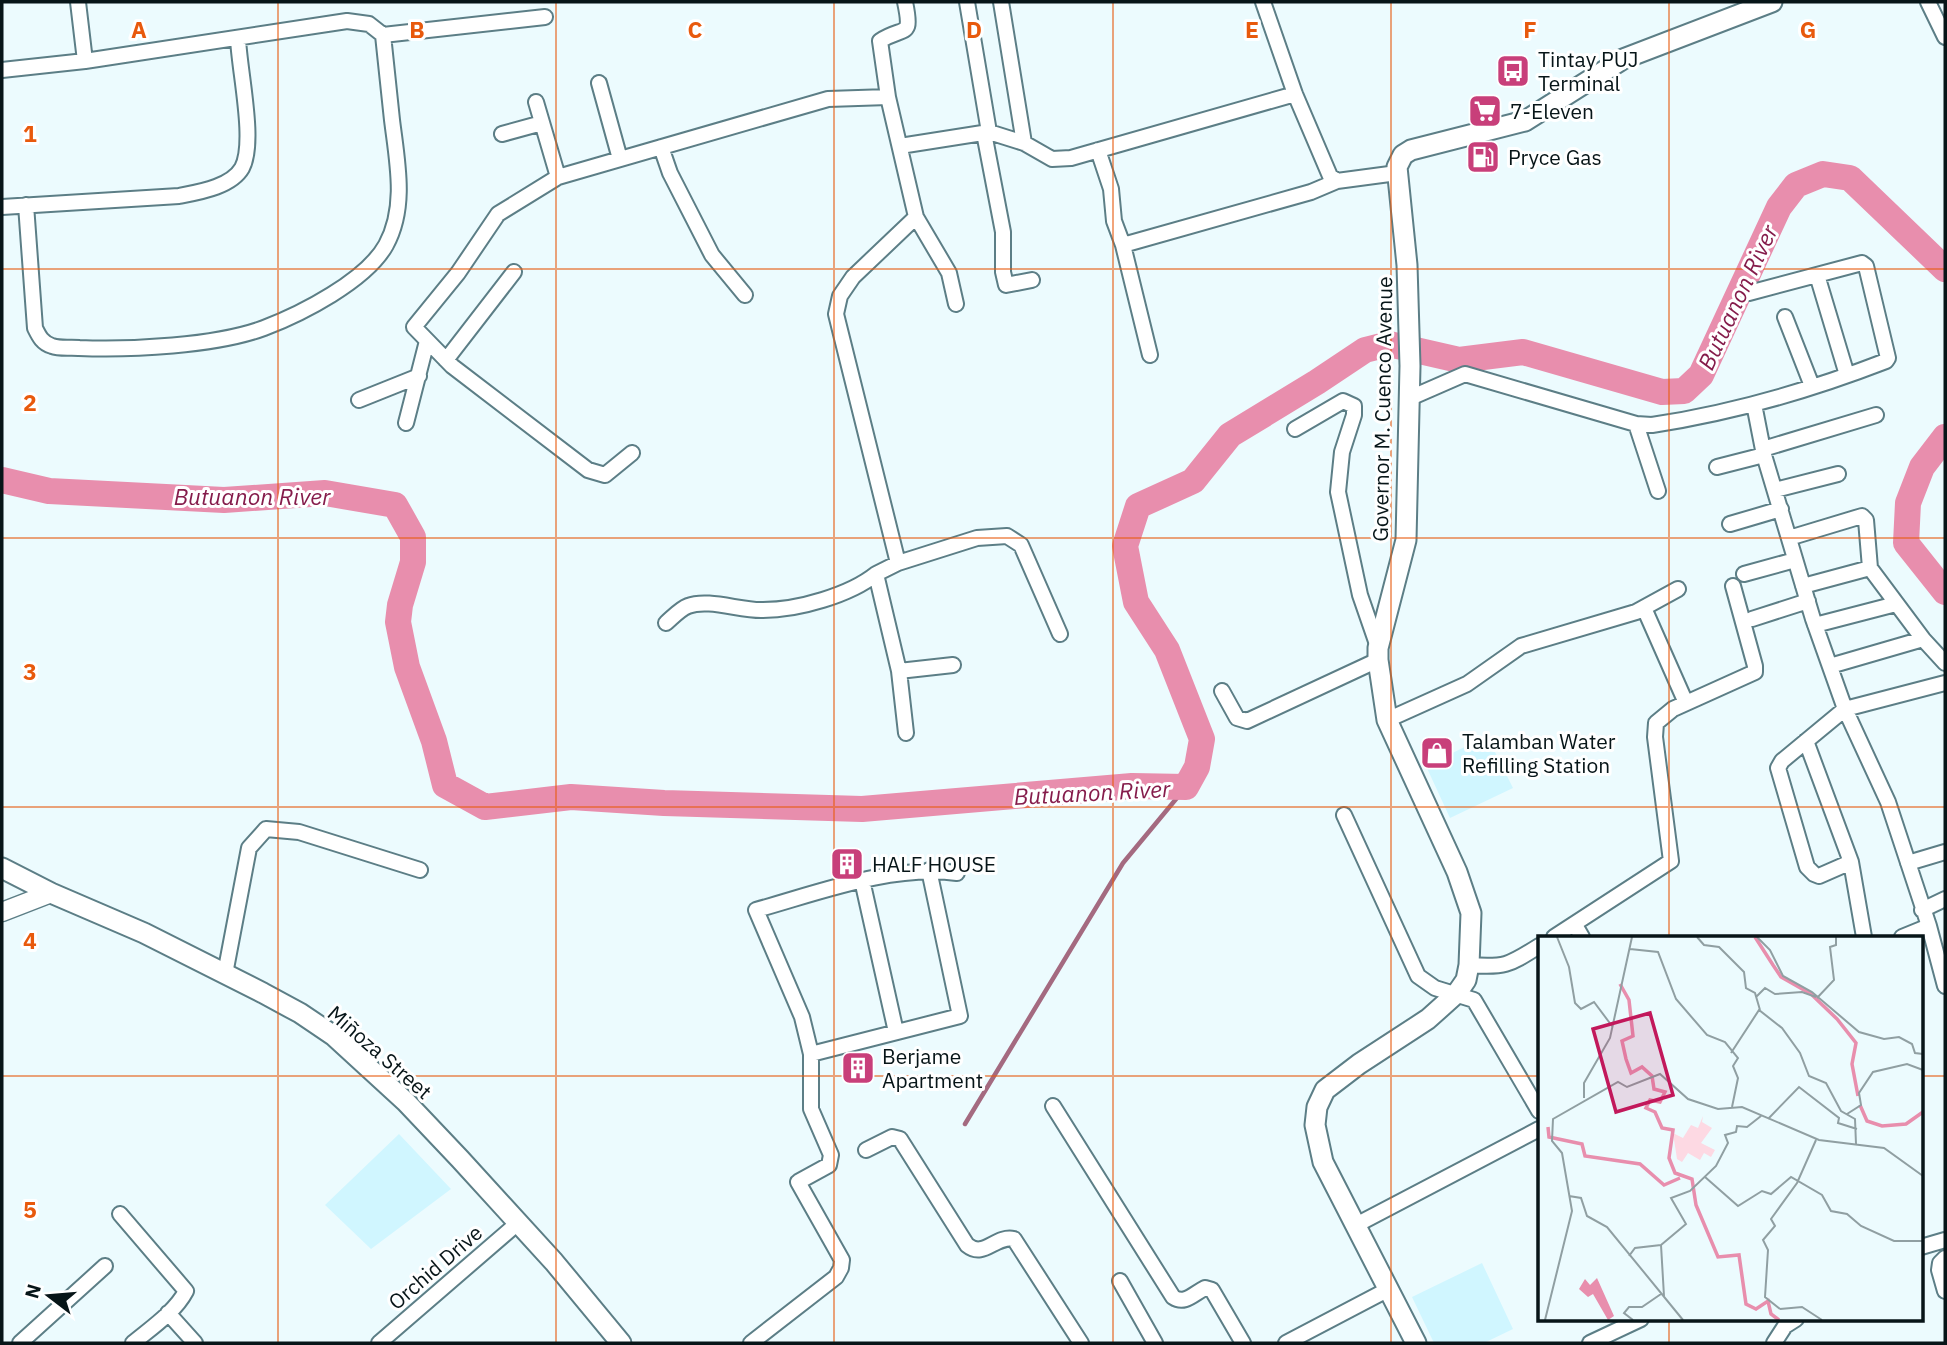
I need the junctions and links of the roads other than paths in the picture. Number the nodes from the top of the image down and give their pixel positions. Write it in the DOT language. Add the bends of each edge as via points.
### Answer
graph roads {
  1 [pos="78,2"];
  2 [pos="905,2"];
  3 [pos="967,2"];
  4 [pos="1000,2"];
  5 [pos="1263,2"];
  6 [pos="1772,2"];
  7 [pos="1928,2"];
  8 [pos="545,17"];
  9 [pos="383,35"];
  10 [pos="1945,37"];
  11 [pos="238,38"];
  12 [pos="85,61"];
  13 [pos="2,70"];
  14 [pos="599,83"];
  15 [pos="1295,94"];
  16 [pos="888,97"];
  17 [pos="536,102"];
  18 [pos="542,123"];
  19 [pos="986,133"];
  20 [pos="502,134"];
  21 [pos="1024,143"];
  22 [pos="900,146"];
  23 [pos="660,148"];
  24 [pos="1098,150"];
  25 [pos="620,159"];
  26 [pos="1399,166"];
  27 [pos="558,177"];
  28 [pos="1337,181"];
  29 [pos="26,205"];
  30 [pos="2,207"];
  31 [pos="916,218"];
  32 [pos="1123,245"];
  33 [pos="514,272"];
  34 [pos="1817,275"];
  35 [pos="1032,280"];
  36 [pos="1749,293"];
  37 [pos="745,295"];
  38 [pos="956,304"];
  39 [pos="1785,317"];
  40 [pos="427,341"];
  41 [pos="1150,355"];
  42 [pos="446,360"];
  43 [pos="1847,375"];
  44 [pos="419,376"];
  45 [pos="1812,386"];
  46 [pos="1409,398"];
  47 [pos="359,400"];
  48 [pos="1754,404"];
  49 [pos="1876,415"];
  50 [pos="407,423"];
  51 [pos="1636,424"];
  52 [pos="1295,429"];
  53 [pos="1764,452"];
  54 [pos="632,453"];
  55 [pos="1717,467"];
  56 [pos="1839,474"];
  57 [pos="1775,490"];
  58 [pos="1658,491"];
  59 [pos="1781,509"];
  60 [pos="1730,524"];
  61 [pos="1789,538"];
  62 [pos="1796,560"];
  63 [pos="898,563"];
  64 [pos="1870,568"];
  65 [pos="1744,574"];
  66 [pos="876,575"];
  67 [pos="1733,586"];
  68 [pos="1803,586"];
  69 [pos="1678,590"];
  70 [pos="1808,601"];
  71 [pos="1896,604"];
  72 [pos="1644,608"];
  73 [pos="1752,619"];
  74 [pos="666,623"];
  75 [pos="1815,625"];
  76 [pos="1059,635"];
  77 [pos="1923,639"];
  78 [pos="1378,654"];
  79 [pos="1945,663"];
  80 [pos="953,665"];
  81 [pos="1830,666"];
  82 [pos="899,671"];
  83 [pos="1945,683"];
  84 [pos="1222,691"];
  85 [pos="1686,703"];
  86 [pos="1845,709"];
  87 [pos="1387,720"];
  88 [pos="906,733"];
  89 [pos="1806,741"];
  90 [pos="1344,815"];
  91 [pos="1945,852"];
  92 [pos="1851,862"];
  93 [pos="1908,863"];
  94 [pos="2,868"];
  95 [pos="420,870"];
  96 [pos="929,870"];
  97 [pos="957,873"];
  98 [pos="862,880"];
  99 [pos="51,893"];
  100 [pos="1945,899"];
  101 [pos="1922,911"];
  102 [pos="2,912"];
  103 [pos="1929,926"];
  104 [pos="1578,931"];
  105 [pos="1558,936"];
  106 [pos="1864,936"];
  107 [pos="1904,936"];
  108 [pos="1538,947"];
  109 [pos="1469,965"];
  110 [pos="225,974"];
  111 [pos="1945,986"];
  112 [pos="1457,993"];
  113 [pos="896,1032"];
  114 [pos="811,1054"];
  115 [pos="1053,1106"];
  116 [pos="1538,1109"];
  117 [pos="1538,1130"];
  118 [pos="866,1150"];
  119 [pos="120,1214"];
  120 [pos="519,1222"];
  121 [pos="1356,1225"];
  122 [pos="1945,1241"];
  123 [pos="1923,1246"];
  124 [pos="1945,1258"];
  125 [pos="105,1266"];
  126 [pos="1120,1281"];
  127 [pos="1387,1290"];
  128 [pos="1945,1291"];
  129 [pos="168,1312"];
  130 [pos="1639,1320"];
  131 [pos="1794,1320"];
  132 [pos="20,1343"];
  133 [pos="133,1343"];
  134 [pos="195,1343"];
  135 [pos="379,1343"];
  136 [pos="621,1343"];
  137 [pos="751,1343"];
  138 [pos="1081,1343"];
  139 [pos="1155,1343"];
  140 [pos="1243,1343"];
  141 [pos="1286,1343"];
  142 [pos="1416,1343"];
  143 [pos="1590,1343"];
  144 [pos="1774,1343"];
  1 -- 12 [label="street"];
  2 -- 16 [label="street" via="908,20 904,32 880,41"];
  3 -- 19 [label="street"];
  4 -- 21 [label="street"];
  5 -- 15 [label="street"];
  6 -- 26 [label="main road" via="1623,59 1525,121 1411,150"];
  7 -- 10 [label="street"];
  8 -- 9 [label="street"];
  9 -- 11 [label="street" via="374,26 347,21"];
  9 -- 29 [label="street" via="398,171 394,228 369,266 290,316 239,335 176,344 98,349 41,341 35,328"];
  11 -- 12 [label="street"];
  11 -- 29 [label="street" via="248,139 242,170 199,192"];
  12 -- 13 [label="street"];
  14 -- 25 [label="street"];
  15 -- 24 [label="street"];
  15 -- 28 [label="street" via="1330,176"];
  16 -- 22 [label="street"];
  16 -- 23 [label="street" via="828,99"];
  17 -- 18 [label="street"];
  18 -- 20 [label="street"];
  18 -- 27 [label="street"];
  19 -- 21 [label="street"];
  19 -- 22 [label="street"];
  19 -- 35 [label="street" via="1003,232 1006,285"];
  21 -- 24 [label="street" via="1052,159"];
  22 -- 31 [label="street"];
  23 -- 25 [label="street"];
  23 -- 37 [label="street" via="712,255"];
  24 -- 32 [label="street"];
  25 -- 27 [label="street"];
  26 -- 28 [label="street"];
  26 -- 46 [label="main road, Governor M. Cuenco Avenue" via="1407,265"];
  27 -- 40 [label="street" via="498,214 414,327"];
  28 -- 32 [label="street"];
  29 -- 30 [label="street"];
  31 -- 38 [label="street" via="949,273"];
  31 -- 63 [label="street" via="853,277 840,296 836,314"];
  32 -- 41 [label="street"];
  33 -- 42 [label="street"];
  34 -- 36 [label="street"];
  34 -- 43 [label="street"];
  34 -- 43 [label="street" via="1858,263 1866,266 1888,358"];
  39 -- 45 [label="street"];
  40 -- 42 [label="street"];
  40 -- 44 [label="street"];
  42 -- 54 [label="street" via="588,470 605,475"];
  43 -- 45 [label="street"];
  44 -- 47 [label="street"];
  44 -- 50 [label="street"];
  45 -- 48 [label="street"];
  46 -- 51 [label="street" via="1465,374"];
  46 -- 78 [label="main road, Governor M. Cuenco Avenue" via="1406,540"];
  48 -- 51 [label="street" via="1677,421"];
  48 -- 53 [label="street"];
  49 -- 53 [label="street"];
  51 -- 58 [label="street"];
  52 -- 78 [label="street" via="1343,401 1354,406 1338,492"];
  53 -- 55 [label="street"];
  53 -- 57 [label="street"];
  56 -- 57 [label="street"];
  57 -- 59 [label="street"];
  59 -- 60 [label="street"];
  59 -- 61 [label="street"];
  61 -- 62 [label="street"];
  61 -- 64 [label="street" via="1862,516"];
  62 -- 65 [label="street"];
  62 -- 68 [label="street"];
  63 -- 66 [label="street"];
  63 -- 76 [label="street" via="977,538 1007,536 1021,545"];
  64 -- 68 [label="street"];
  64 -- 71 [label="street"];
  66 -- 74 [label="street" via="861,587 802,605 765,611 690,605"];
  66 -- 82 [label="street"];
  67 -- 85 [label="street" via="1755,672"];
  68 -- 70 [label="street"];
  69 -- 72 [label="street"];
  70 -- 73 [label="street"];
  70 -- 75 [label="street"];
  71 -- 75 [label="street"];
  71 -- 77 [label="street"];
  72 -- 85 [label="street"];
  72 -- 87 [label="street" via="1521,646 1467,684"];
  75 -- 81 [label="street"];
  77 -- 79 [label="street"];
  77 -- 81 [label="street"];
  78 -- 84 [label="street" via="1247,721 1237,718"];
  78 -- 87 [label="main road, Governor M. Cuenco Avenue"];
  80 -- 82 [label="street"];
  81 -- 86 [label="street"];
  82 -- 88 [label="street"];
  83 -- 86 [label="street"];
  85 -- 104 [label="street" via="1656,723 1671,862"];
  86 -- 89 [label="street"];
  86 -- 93 [label="street" via="1880,782"];
  87 -- 109 [label="main road, Governor M. Cuenco Avenue" via="1457,872 1471,913"];
  89 -- 92 [label="street"];
  89 -- 92 [label="street" via="1778,768 1807,867 1819,876"];
  90 -- 112 [label="street" via="1418,976 1435,988"];
  91 -- 93 [label="street"];
  92 -- 106 [label="street"];
  93 -- 101 [label="street"];
  94 -- 99 [label="main road, Miñoza Street"];
  95 -- 110 [label="street" via="299,832 266,829 249,848"];
  96 -- 97 [label="street"];
  96 -- 98 [label="street"];
  96 -- 113 [label="street" via="960,1016"];
  98 -- 113 [label="street"];
  98 -- 114 [label="street" via="756,910 802,1017"];
  99 -- 102 [label="street"];
  99 -- 110 [label="main road, Miñoza Street"];
  100 -- 101 [label="street"];
  101 -- 103 [label="street"];
  103 -- 107 [label="street"];
  103 -- 111 [label="street"];
  104 -- 105 [label="street"];
  108 -- 109 [label="street" via="1497,968"];
  109 -- 112 [label="main road, Governor M. Cuenco Avenue"];
  110 -- 120 [label="main road, Miñoza Street" via="300,1013 351,1051 406,1101"];
  112 -- 116 [label="street" via="1474,1000"];
  112 -- 121 [label="main road, Governor M. Cuenco Avenue" via="1428,1019 1325,1090 1317,1107 1315,1125 1323,1162"];
  113 -- 114 [label="street"];
  114 -- 137 [label="street" via="811,1109 831,1162 798,1182 842,1260 841,1269"];
  115 -- 140 [label="street" via="1173,1297 1185,1301 1205,1288 1212,1290"];
  117 -- 121 [label="street"];
  118 -- 138 [label="street" via="900,1139 974,1251 1014,1239"];
  119 -- 129 [label="street" via="186,1291"];
  120 -- 135 [label="street, Orchid Drive"];
  120 -- 136 [label="main road, Miñoza Street"];
  121 -- 127 [label="main road, Governor M. Cuenco Avenue"];
  122 -- 123 [label="street"];
  124 -- 128 [label="street" via="1939,1270"];
  125 -- 132 [label="street"];
  126 -- 139 [label="street"];
  127 -- 141 [label="street"];
  127 -- 142 [label="main road, Governor M. Cuenco Avenue"];
  129 -- 133 [label="street"];
  129 -- 134 [label="street"];
  130 -- 143 [label="street"];
  131 -- 144 [label="street"];
}
